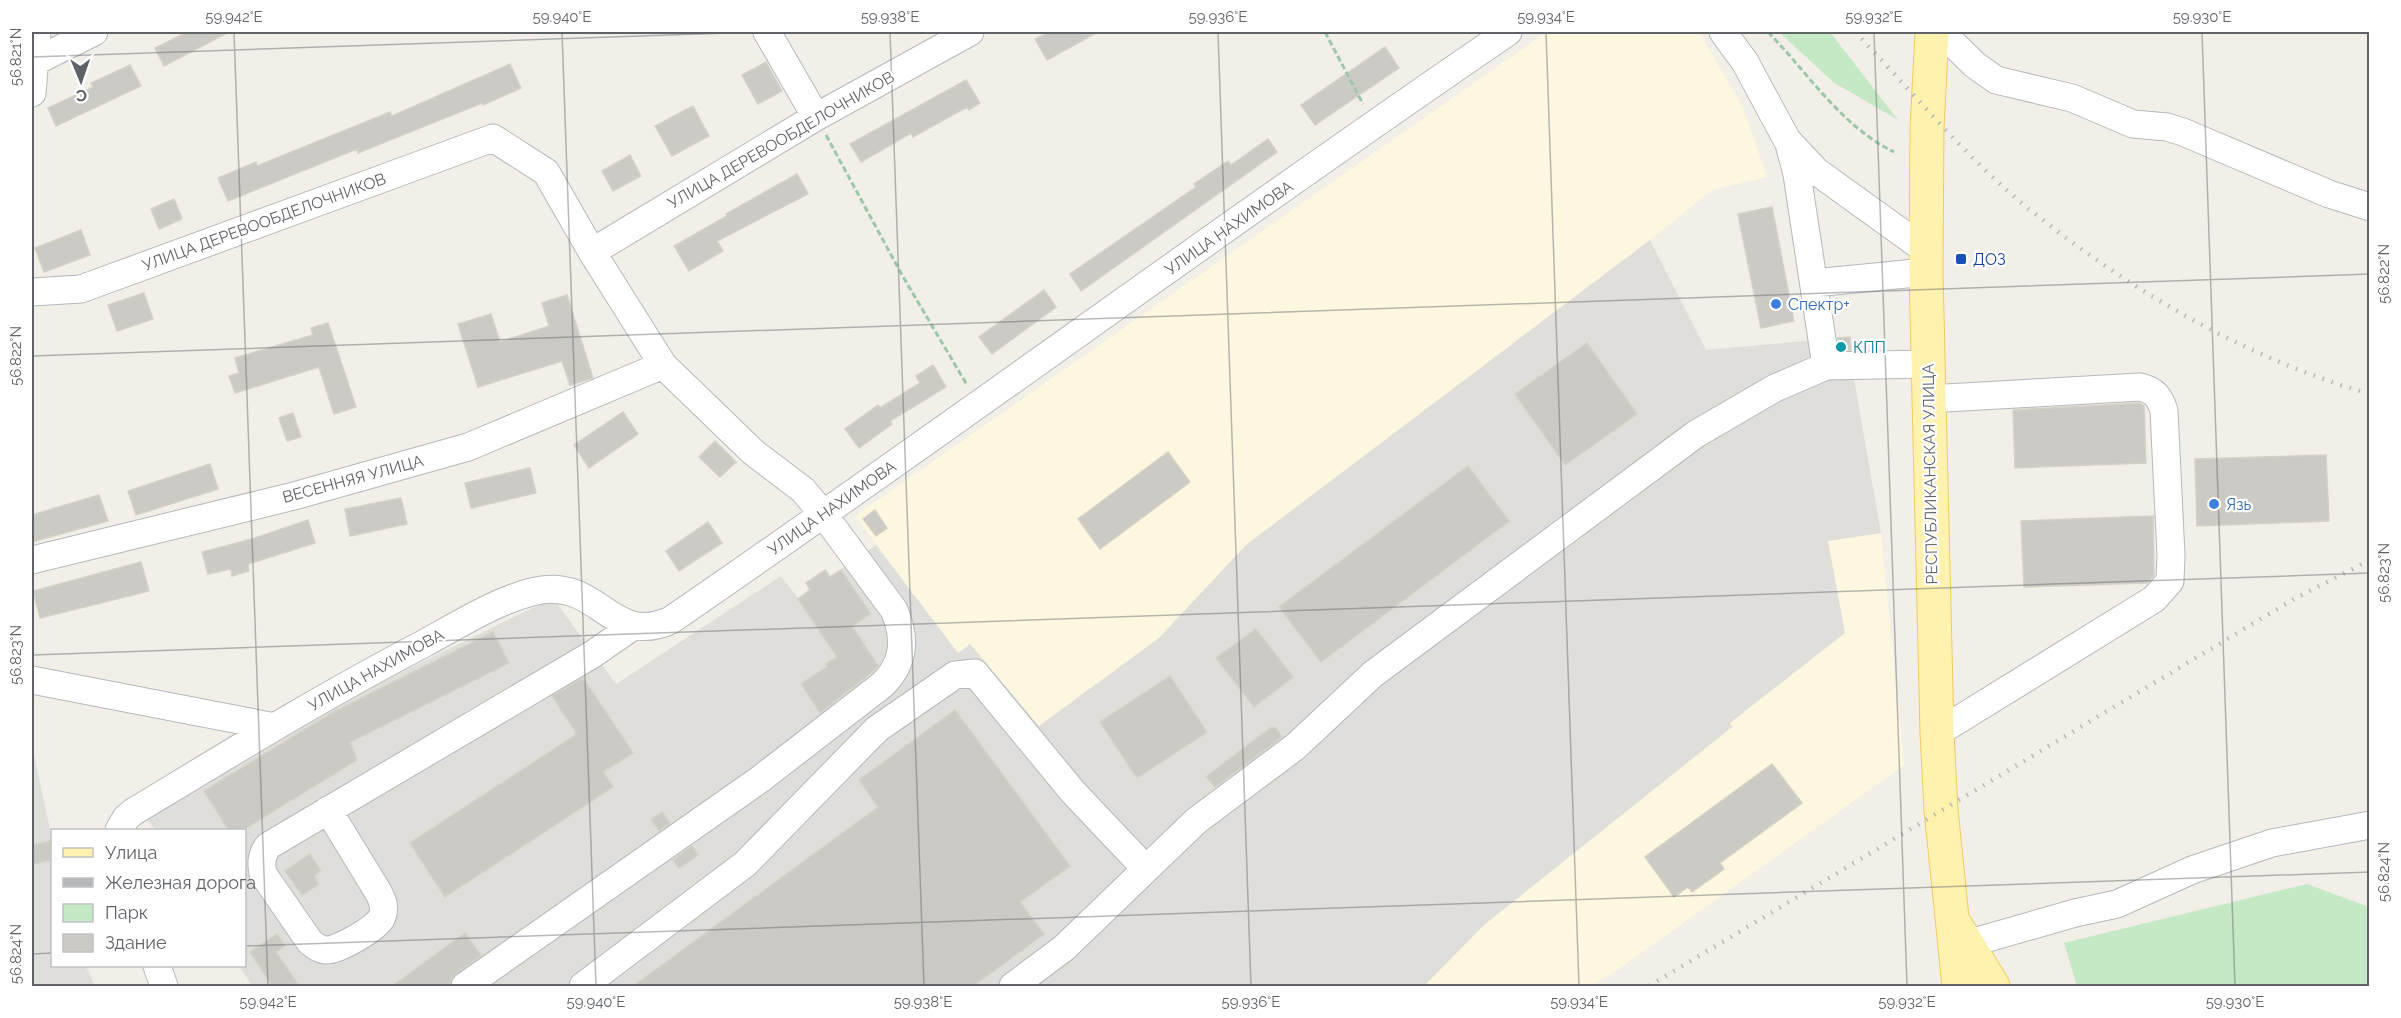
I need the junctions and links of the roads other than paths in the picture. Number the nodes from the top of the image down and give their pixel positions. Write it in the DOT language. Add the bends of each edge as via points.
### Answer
graph roads {
  1 [pos="37,32"];
  2 [pos="94,32"];
  3 [pos="767,32"];
  4 [pos="970,32"];
  5 [pos="1508,32"];
  6 [pos="1723,32"];
  7 [pos="1932,32"];
  8 [pos="1941,32"];
  9 [pos="33,64"];
  10 [pos="32,93"];
  11 [pos="816,117"];
  12 [pos="1787,140"];
  13 [pos="2370,207"];
  14 [pos="592,252"];
  15 [pos="1927,261"];
  16 [pos="1814,283"];
  17 [pos="32,292"];
  18 [pos="1927,364"];
  19 [pos="663,365"];
  20 [pos="1826,366"];
  21 [pos="1928,399"];
  22 [pos="824,515"];
  23 [pos="32,560"];
  24 [pos="632,627"];
  25 [pos="32,680"];
  26 [pos="275,727"];
  27 [pos="1937,733"];
  28 [pos="328,810"];
  29 [pos="2370,825"];
  30 [pos="120,829"];
  31 [pos="1146,869"];
  32 [pos="1951,917"];
  33 [pos="1967,944"];
  34 [pos="157,967"];
  35 [pos="165,987"];
  36 [pos="465,987"];
  37 [pos="583,987"];
  38 [pos="1013,987"];
  39 [pos="1934,987"];
  40 [pos="1959,987"];
  41 [pos="1993,987"];
  1 -- 9 [label="street"];
  2 -- 9 [label="street"];
  3 -- 11 [label="street"];
  4 -- 11 [label="street, УЛИЦА ДЕРЕВООБДЕЛОЧНИКОВ"];
  5 -- 22 [label="street, УЛИЦА НАХИМОВА"];
  6 -- 12 [label="street" via="1745,62"];
  7 -- 15 [label="main road, РЕСПУБЛИКАНСКАЯ УЛИЦА"];
  8 -- 13 [label="street" via="1996,80 2072,98 2133,124 2182,132 2329,194"];
  9 -- 10 [label="street"];
  11 -- 14 [label="street, УЛИЦА ДЕРЕВООБДЕЛОЧНИКОВ"];
  12 -- 15 [label="street" via="1816,171"];
  12 -- 16 [label="street" via="1797,174"];
  14 -- 17 [label="street, УЛИЦА ДЕРЕВООБДЕЛОЧНИКОВ" via="546,172 493,138 81,289"];
  14 -- 19 [label="street"];
  15 -- 16 [label="street"];
  15 -- 18 [label="main road, РЕСПУБЛИКАНСКАЯ УЛИЦА"];
  16 -- 20 [label="street"];
  18 -- 20 [label="street"];
  18 -- 21 [label="main road, РЕСПУБЛИКАНСКАЯ УЛИЦА"];
  19 -- 22 [label="street" via="753,452 803,490"];
  19 -- 23 [label="street, ВЕСЕННЯЯ УЛИЦА" via="468,447 294,496"];
  20 -- 31 [label="street" via="1775,388 1696,434 1373,674 1295,747 1196,821"];
  21 -- 27 [label="main road, РЕСПУБЛИКАНСКАЯ УЛИЦА"];
  21 -- 27 [label="street" via="2149,389 2162,401 2164,411 2171,555 2170,581 2154,599"];
  22 -- 24 [label="street, УЛИЦА НАХИМОВА" via="670,620 658,626"];
  22 -- 36 [label="street" via="894,610 900,625 903,650 888,679 759,780"];
  24 -- 26 [label="street, УЛИЦА НАХИМОВА" via="577,593 565,589 537,591 436,637"];
  24 -- 28 [label="street" via="593,654"];
  25 -- 26 [label="street"];
  26 -- 30 [label="street, УЛИЦА НАХИМОВА" via="133,812"];
  27 -- 32 [label="main road, РЕСПУБЛИКАНСКАЯ УЛИЦА"];
  28 -- 28 [label="street" via="268,846 261,863 263,874 310,942 328,950 378,925 384,910 378,890"];
  29 -- 33 [label="street" via="2271,843 2192,870 2117,904"];
  31 -- 37 [label="street" via="1073,792 975,673 955,675 877,729 745,864"];
  31 -- 38 [label="street" via="1064,948"];
  32 -- 33 [label="main road"];
  32 -- 39 [label="main road"];
  32 -- 40 [label="main road, РЕСПУБЛИКАНСКАЯ УЛИЦА"];
  33 -- 41 [label="main road"];
  34 -- 35 [label="street"];
}
